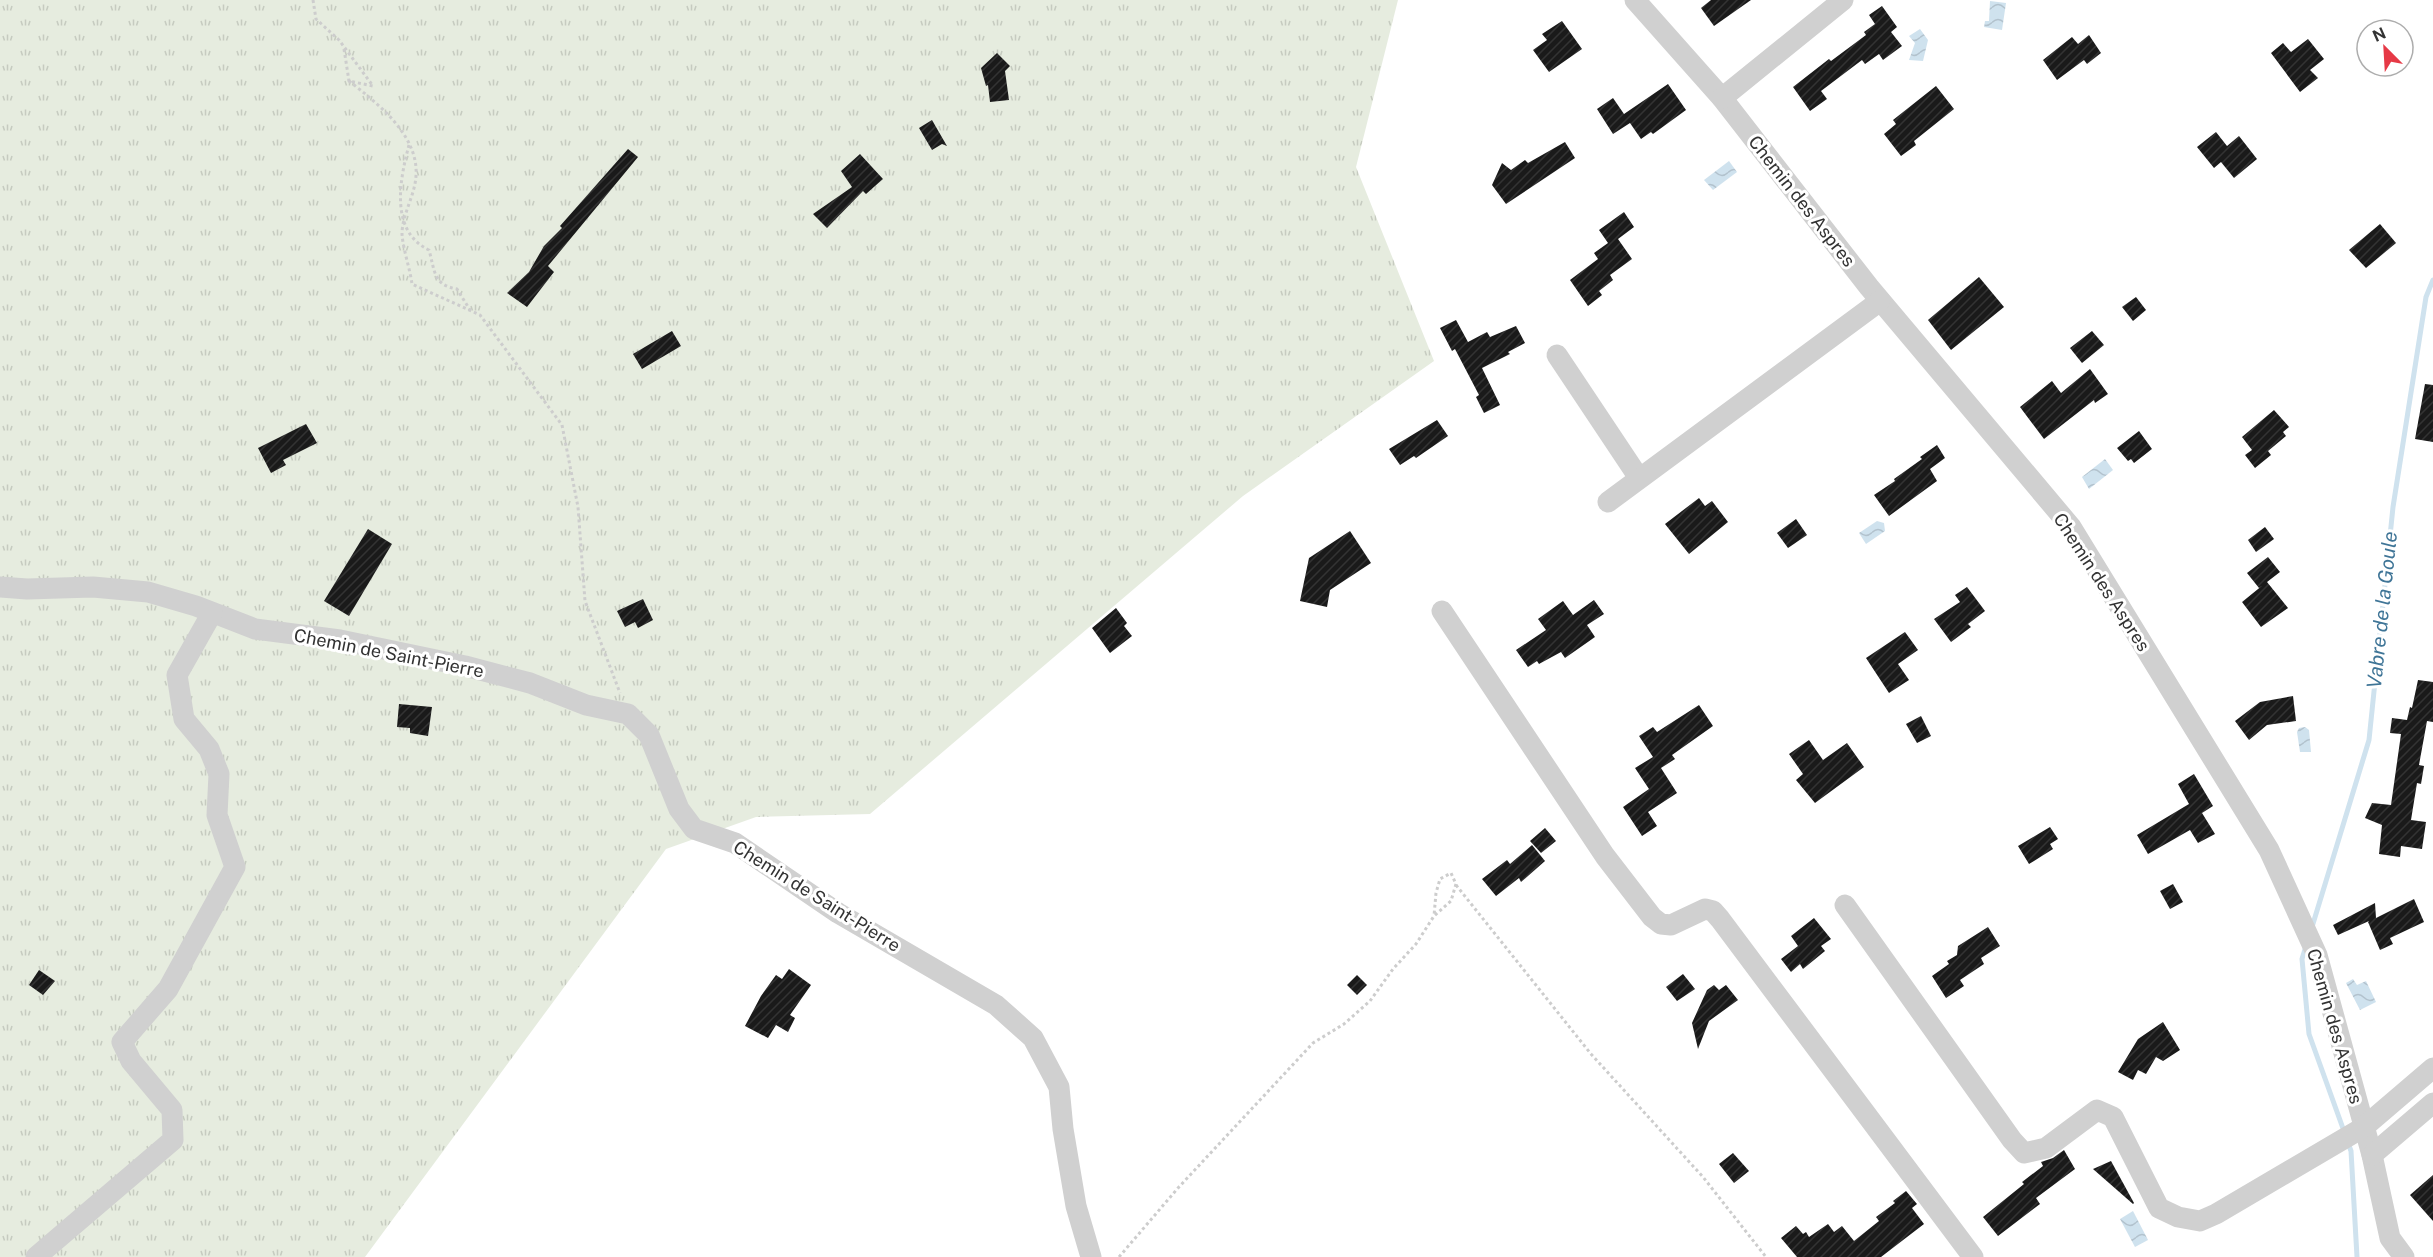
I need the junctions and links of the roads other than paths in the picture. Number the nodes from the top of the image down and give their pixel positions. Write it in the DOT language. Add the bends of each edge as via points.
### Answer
graph roads {
  1 [pos="1635,0"];
  2 [pos="1843,0"];
  3 [pos="1722,98"];
  4 [pos="1880,301"];
  5 [pos="1557,355"];
  6 [pos="1639,478"];
  7 [pos="1608,502"];
  8 [pos="0,587"];
  9 [pos="1442,611"];
  10 [pos="212,613"];
  11 [pos="1845,905"];
  12 [pos="2433,1068"];
  13 [pos="2433,1103"];
  14 [pos="2364,1127"];
  15 [pos="2372,1155"];
  16 [pos="36,1257"];
  17 [pos="1091,1257"];
  18 [pos="1973,1257"];
  19 [pos="2404,1257"];
  1 -- 3 [label="street, Chemin des Aspres"];
  2 -- 3 [label="street"];
  3 -- 4 [label="street, Chemin des Aspres"];
  4 -- 6 [label="street"];
  4 -- 14 [label="street, Chemin des Aspres" via="2071,527 2269,850 2317,955"];
  5 -- 6 [label="street"];
  6 -- 7 [label="street"];
  8 -- 10 [label="street, Chemin de Saint-Pierre" via="93,587 148,592"];
  9 -- 18 [label="street" via="1642,906 1661,924 1671,925 1705,909 1720,918"];
  10 -- 16 [label="street" via="177,675 184,719 209,749 219,774 217,815 235,867 168,989 122,1042 131,1061 172,1110 173,1140"];
  10 -- 17 [label="street, Chemin de Saint-Pierre" via="255,629 340,640 465,666 530,683 586,705 628,714 649,735 679,809 694,829 735,843 838,913 996,1005 1033,1038 1059,1088 1076,1206"];
  11 -- 14 [label="street" via="2024,1153 2046,1148 2097,1110 2113,1117 2159,1208 2178,1218 2200,1221"];
  12 -- 14 [label="street"];
  13 -- 15 [label="street"];
  14 -- 15 [label="street, Chemin des Aspres"];
  15 -- 19 [label="street, Chemin des Aspres" via="2390,1238"];
}
